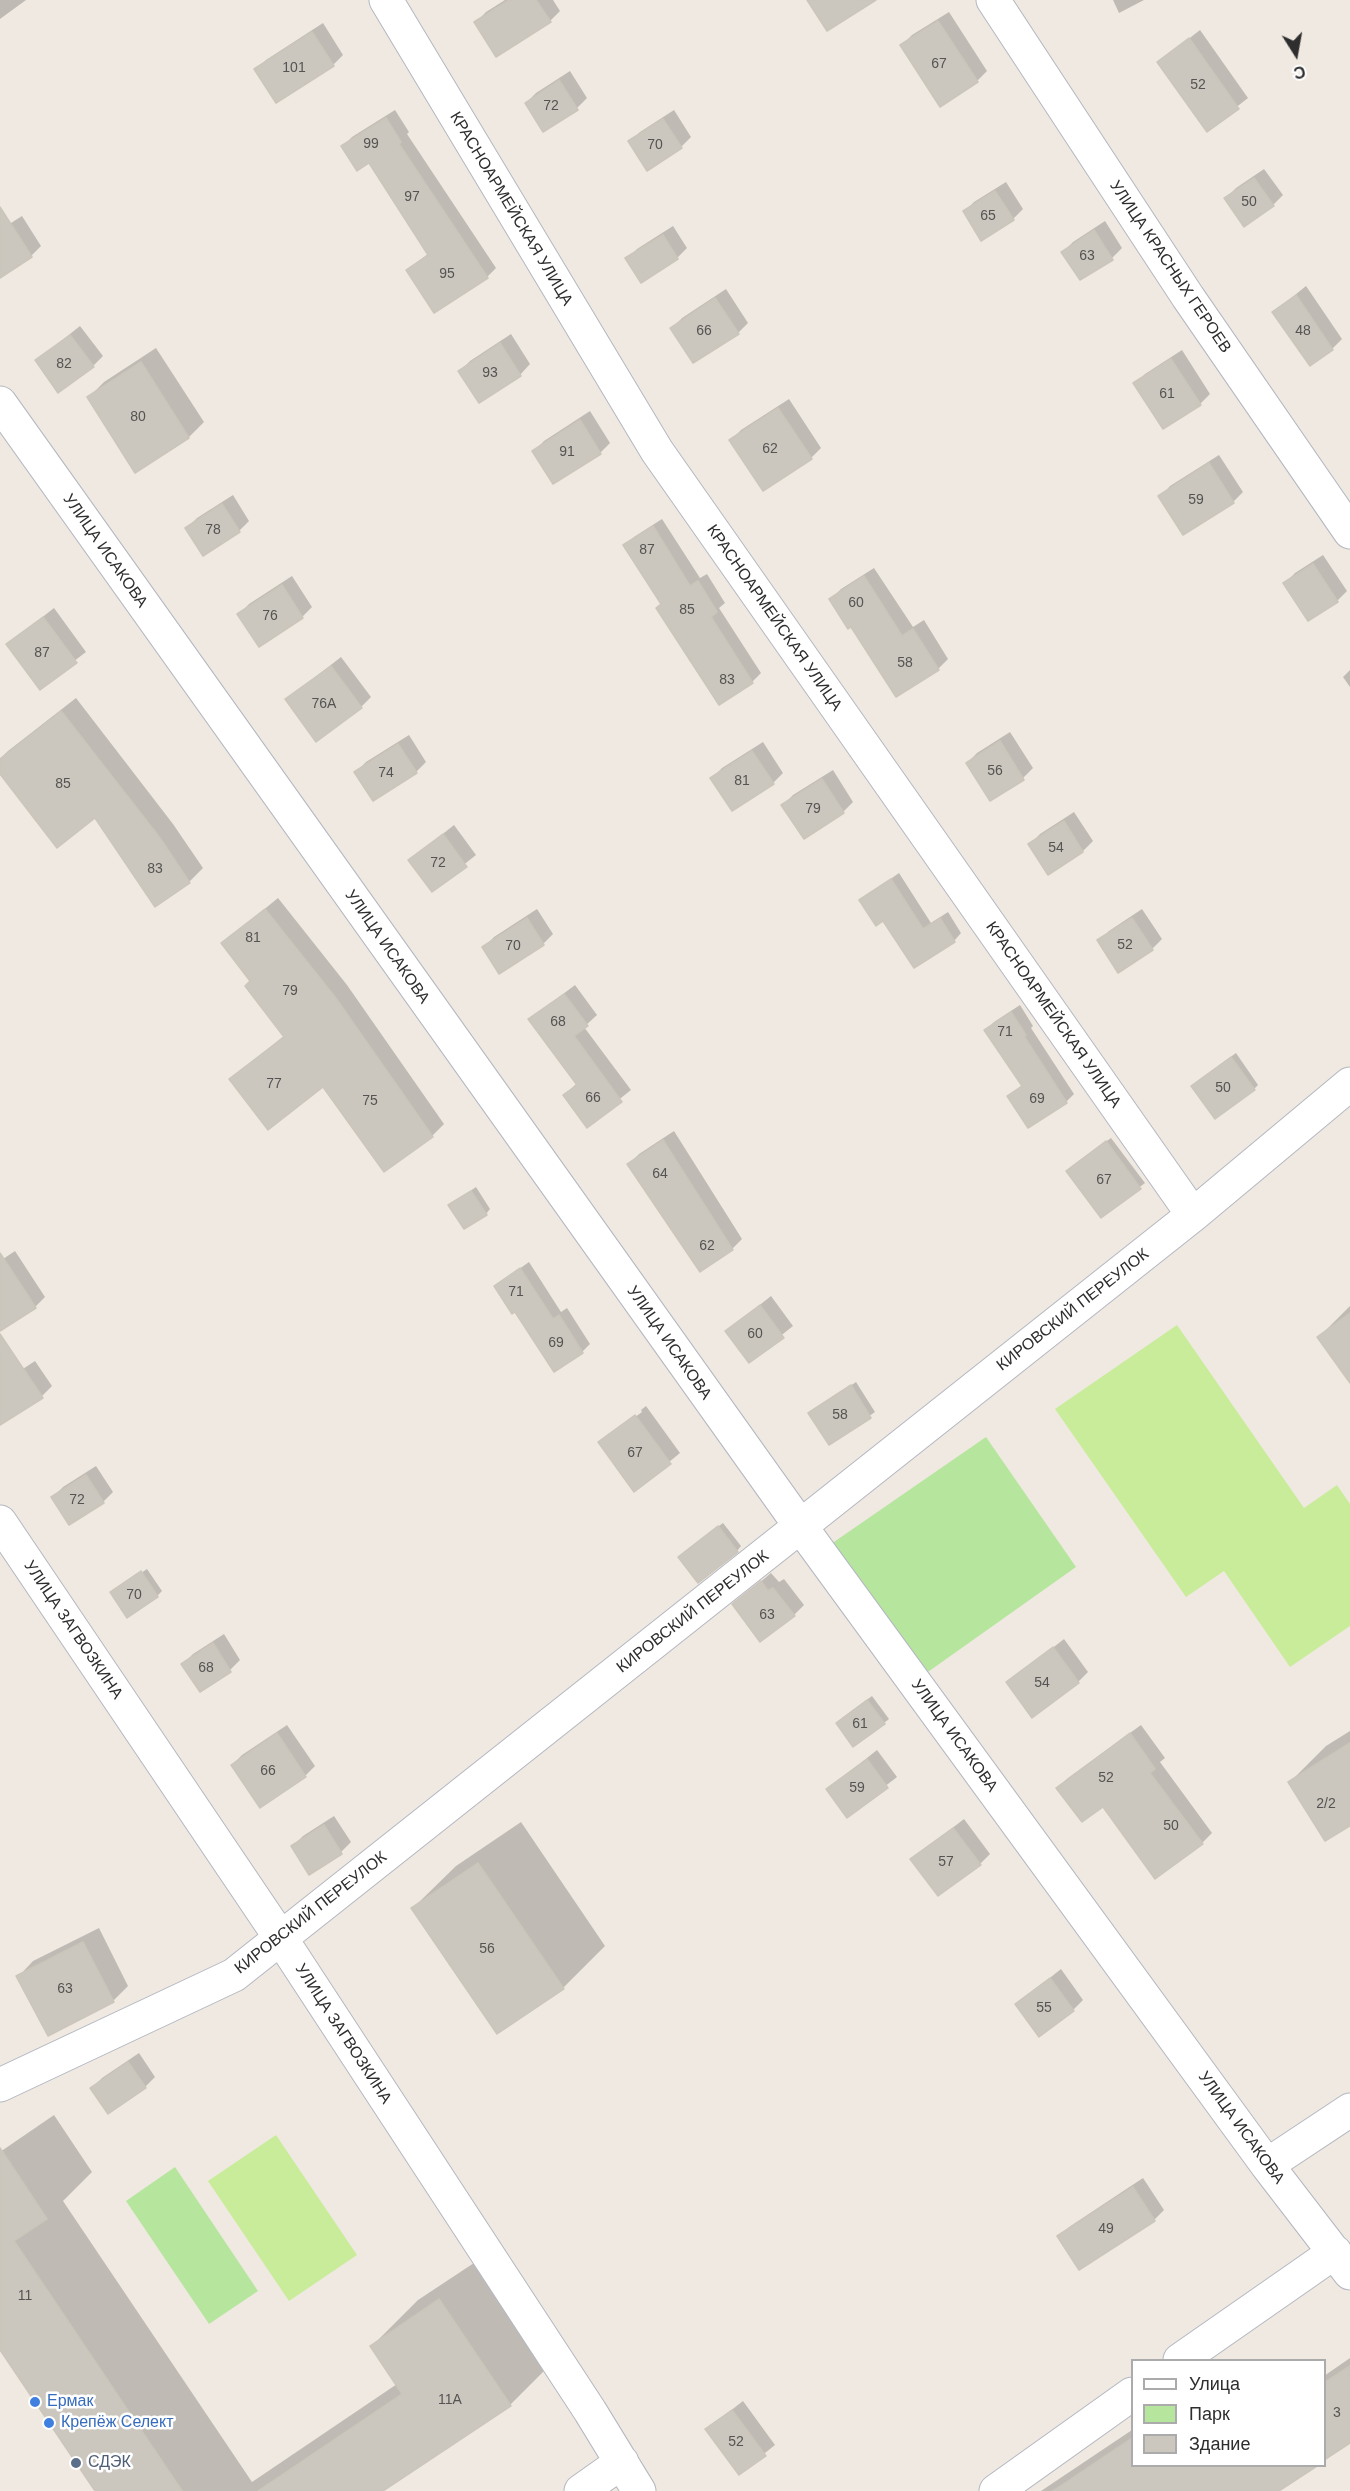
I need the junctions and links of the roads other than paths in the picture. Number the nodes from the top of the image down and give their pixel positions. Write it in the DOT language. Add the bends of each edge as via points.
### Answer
graph roads {
  1 [pos="386,0"];
  2 [pos="993,0"];
  3 [pos="0,403"];
  4 [pos="1350,532"];
  5 [pos="1350,1084"];
  6 [pos="1193,1215"];
  7 [pos="0,1522"];
  8 [pos="801,1527"];
  9 [pos="280,1937"];
  10 [pos="0,2085"];
  11 [pos="1350,2110"];
  12 [pos="1267,2165"];
  13 [pos="1342,2262"];
  14 [pos="1183,2359"];
  15 [pos="1131,2395"];
  16 [pos="622,2462"];
  17 [pos="581,2491"];
  18 [pos="639,2491"];
  19 [pos="996,2491"];
  1 -- 6 [label="street, КРАСНОАРМЕЙСКАЯ УЛИЦА" via="657,451"];
  2 -- 4 [label="street, УЛИЦА КРАСНЫХ ГЕРОЕВ" via="1188,297"];
  3 -- 8 [label="street, УЛИЦА ИСАКОВА"];
  5 -- 6 [label="street, КИРОВСКИЙ ПЕРЕУЛОК"];
  6 -- 8 [label="street, КИРОВСКИЙ ПЕРЕУЛОК"];
  7 -- 9 [label="street, УЛИЦА ЗАГВОЗКИНА"];
  8 -- 9 [label="street, КИРОВСКИЙ ПЕРЕУЛОК"];
  8 -- 12 [label="street, УЛИЦА ИСАКОВА"];
  9 -- 10 [label="street, КИРОВСКИЙ ПЕРЕУЛОК" via="234,1975"];
  9 -- 16 [label="street, УЛИЦА ЗАГВОЗКИНА"];
  11 -- 12 [label="street"];
  12 -- 13 [label="street, УЛИЦА ИСАКОВА"];
  13 -- 14 [label="street"];
  15 -- 19 [label="street"];
  16 -- 17 [label="street"];
  16 -- 18 [label="street, УЛИЦА ЗАГВОЗКИНА"];
}
